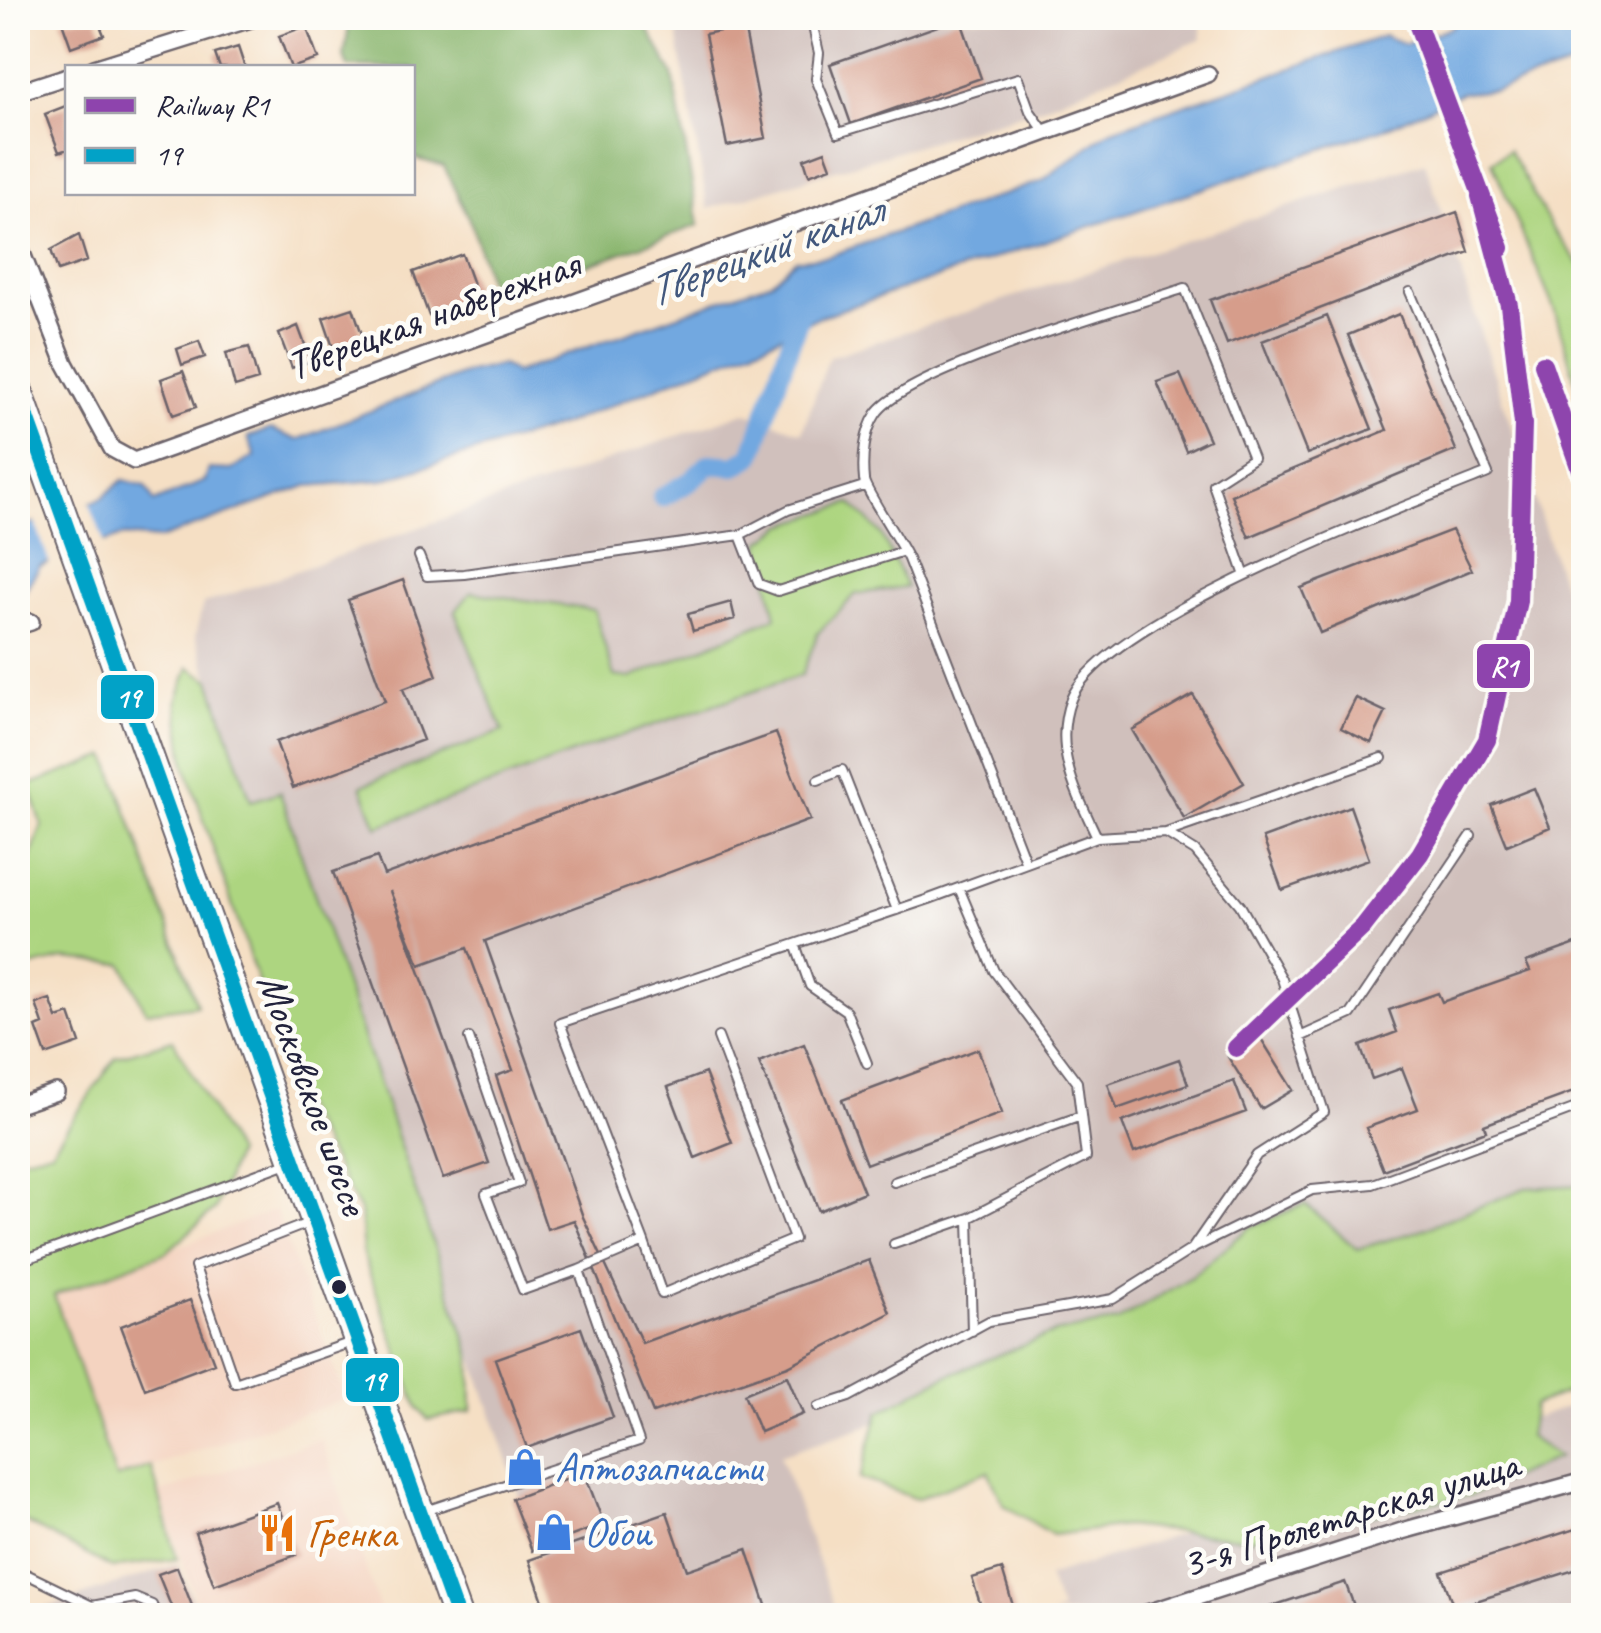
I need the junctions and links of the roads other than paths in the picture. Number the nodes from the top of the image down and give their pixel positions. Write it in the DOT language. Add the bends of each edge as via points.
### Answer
graph roads {
  1 [pos="254,18"];
  2 [pos="811,18"];
  3 [pos="104,65"];
  4 [pos="1208,74"];
  5 [pos="65,77"];
  6 [pos="18,92"];
  7 [pos="1045,132"];
  8 [pos="18,244"];
  9 [pos="1410,292"];
  10 [pos="18,390"];
  11 [pos="864,486"];
  12 [pos="740,535"];
  13 [pos="904,551"];
  14 [pos="419,556"];
  15 [pos="1244,573"];
  16 [pos="1382,758"];
  17 [pos="818,780"];
  18 [pos="1166,833"];
  19 [pos="1471,836"];
  20 [pos="1096,837"];
  21 [pos="1026,864"];
  22 [pos="958,888"];
  23 [pos="897,910"];
  24 [pos="795,944"];
  25 [pos="718,1037"];
  26 [pos="1300,1037"];
  27 [pos="469,1038"];
  28 [pos="866,1063"];
  29 [pos="56,1092"];
  30 [pos="18,1105"];
  31 [pos="1584,1105"];
  32 [pos="1082,1116"];
  33 [pos="294,1160"];
  34 [pos="894,1182"];
  35 [pos="969,1218"];
  36 [pos="315,1221"];
  37 [pos="644,1242"];
  38 [pos="894,1244"];
  39 [pos="1192,1249"];
  40 [pos="18,1262"];
  41 [pos="579,1270"];
  42 [pos="972,1331"];
  43 [pos="358,1340"];
  44 [pos="818,1407"];
  45 [pos="1584,1481"];
  46 [pos="420,1512"];
  47 [pos="18,1570"];
  48 [pos="92,1611"];
  49 [pos="157,1616"];
  50 [pos="457,1616"];
  51 [pos="1138,1616"];
  1 -- 3 [label="street"];
  2 -- 7 [label="lane" via="819,54 816,79 838,132 1018,78"];
  4 -- 7 [label="street, Тверецкая набережная"];
  5 -- 6 [label="street"];
  7 -- 8 [label="street, Тверецкая набережная" via="134,461 112,448 66,363"];
  9 -- 15 [label="lane" via="1488,473"];
  10 -- 33 [label="highway, Московское шоссе"];
  11 -- 12 [label="lane" via="788,510"];
  11 -- 13 [label="lane"];
  11 -- 15 [label="lane" via="864,450 875,414 899,390 1185,288 1254,458 1213,484"];
  12 -- 13 [label="lane" via="759,584 778,591"];
  12 -- 14 [label="lane" via="464,574 427,576"];
  13 -- 21 [label="lane"];
  15 -- 20 [label="lane" via="1097,662 1071,699 1067,771"];
  16 -- 18 [label="lane"];
  17 -- 23 [label="lane" via="842,770"];
  18 -- 20 [label="lane"];
  18 -- 26 [label="lane" via="1195,852 1240,905 1282,979"];
  19 -- 26 [label="lane" via="1351,1014"];
  20 -- 21 [label="lane"];
  21 -- 22 [label="lane"];
  22 -- 23 [label="lane"];
  22 -- 32 [label="lane" via="994,972 1078,1082"];
  23 -- 24 [label="lane"];
  24 -- 28 [label="lane" via="810,986 846,1010"];
  24 -- 37 [label="lane" via="560,1023"];
  25 -- 37 [label="lane" via="794,1239 662,1294"];
  26 -- 39 [label="lane" via="1324,1112 1257,1156"];
  27 -- 41 [label="lane" via="518,1183 486,1194 523,1290"];
  29 -- 30 [label="street"];
  31 -- 39 [label="lane" via="1373,1184 1312,1190"];
  32 -- 34 [label="lane"];
  32 -- 35 [label="lane" via="1086,1157"];
  33 -- 36 [label="highway, Московское шоссе"];
  33 -- 40 [label="lane"];
  35 -- 38 [label="lane"];
  35 -- 42 [label="lane"];
  36 -- 43 [label="highway, Московское шоссе"];
  36 -- 43 [label="lane" via="195,1267 236,1382"];
  37 -- 41 [label="lane"];
  39 -- 42 [label="lane" via="1113,1299 988,1322"];
  41 -- 46 [label="lane" via="639,1441"];
  42 -- 44 [label="lane" via="849,1398"];
  43 -- 46 [label="highway, Московское шоссе"];
  45 -- 51 [label="street, 3-я Пролетарская улица"];
  46 -- 50 [label="highway, Московское шоссе"];
  47 -- 48 [label="lane"];
  48 -- 49 [label="lane" via="135,1598 152,1605"];
}
